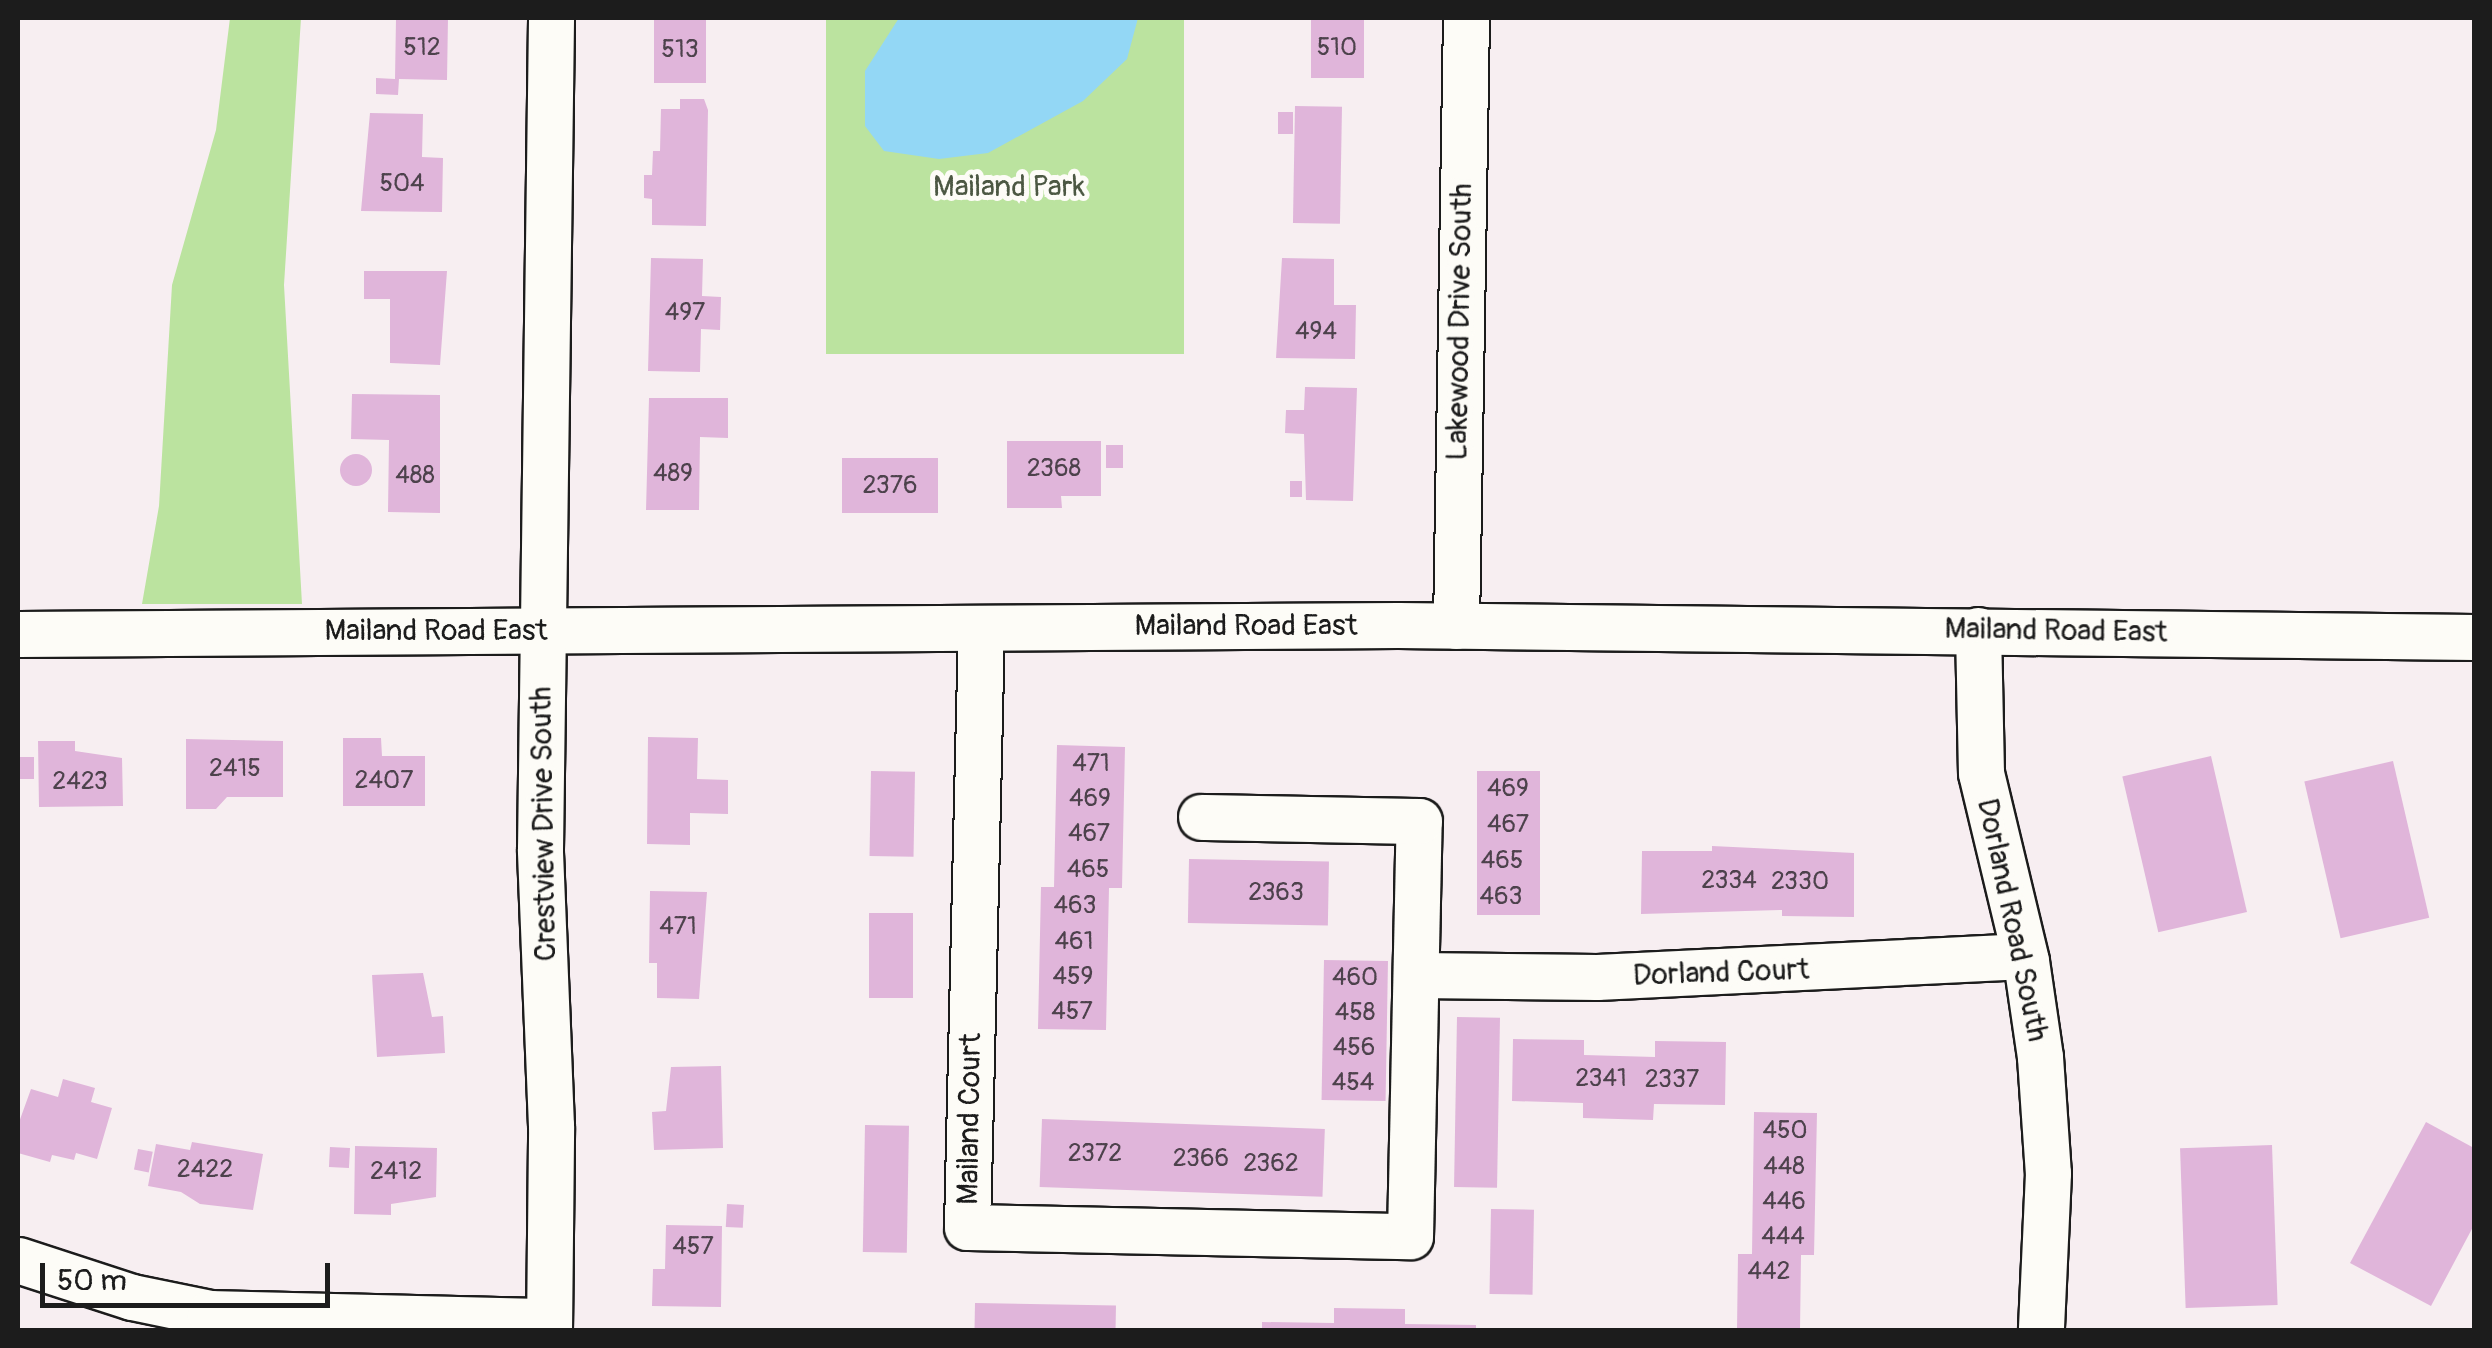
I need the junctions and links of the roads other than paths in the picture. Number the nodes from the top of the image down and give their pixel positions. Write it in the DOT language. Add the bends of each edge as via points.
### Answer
graph roads {
  1 [pos="551,18"];
  2 [pos="1466,18"];
  3 [pos="1456,626"];
  4 [pos="981,628"];
  5 [pos="542,630"];
  6 [pos="1978,630"];
  7 [pos="18,634"];
  8 [pos="2474,637"];
  9 [pos="1201,817"];
  10 [pos="2024,956"];
  11 [pos="1416,976"];
  12 [pos="18,1260"];
  13 [pos="549,1326"];
  14 [pos="2041,1330"];
  1 -- 5 [label="street, Crestview Drive South"];
  2 -- 3 [label="street, Lakewood Drive South"];
  3 -- 4 [label="street, Mailand Road East"];
  3 -- 6 [label="street, Mailand Road East"];
  4 -- 5 [label="street, Mailand Road East"];
  4 -- 11 [label="street, Mailand Court" via="967,1226 1410,1236"];
  5 -- 7 [label="street, Mailand Road East"];
  5 -- 13 [label="street, Crestview Drive South"];
  6 -- 8 [label="street, Mailand Road East"];
  6 -- 10 [label="street, Dorland Road South" via="1981,772"];
  9 -- 11 [label="street" via="1419,820"];
  10 -- 11 [label="street, Dorland Court" via="1637,976"];
  10 -- 14 [label="street, Dorland Road South" via="2047,1138"];
  12 -- 13 [label="street" via="132,1298 210,1313"];
}
